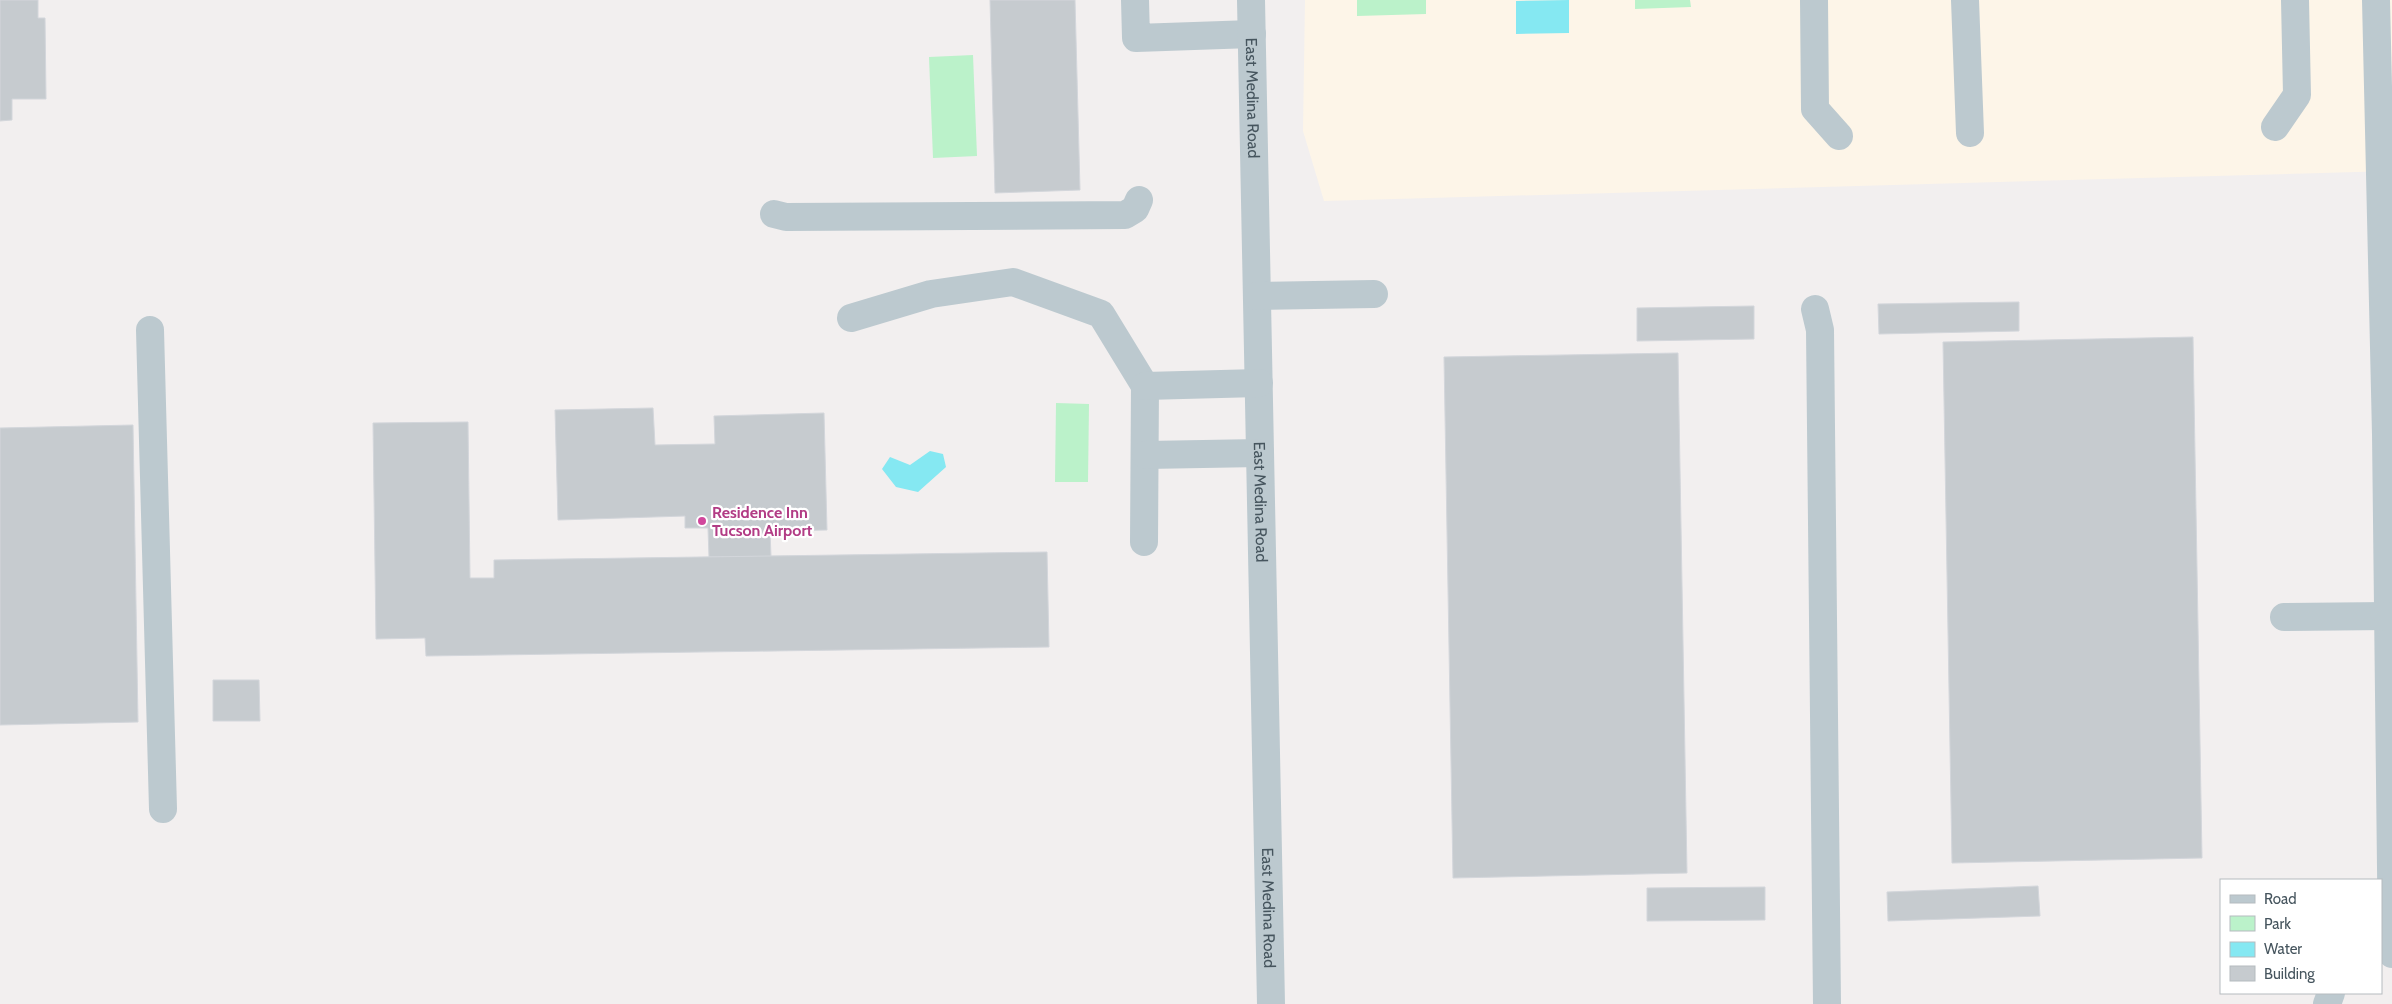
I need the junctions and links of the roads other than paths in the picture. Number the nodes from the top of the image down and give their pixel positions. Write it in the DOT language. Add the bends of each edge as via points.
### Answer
graph roads {
  1 [pos="1251,0"];
  2 [pos="1814,0"];
  3 [pos="1965,0"];
  4 [pos="2295,0"];
  5 [pos="2376,0"];
  6 [pos="1131,4"];
  7 [pos="1252,34"];
  8 [pos="2275,127"];
  9 [pos="1970,134"];
  10 [pos="1839,136"];
  11 [pos="1139,200"];
  12 [pos="774,214"];
  13 [pos="1374,294"];
  14 [pos="1257,296"];
  15 [pos="1815,309"];
  16 [pos="851,318"];
  17 [pos="150,330"];
  18 [pos="1259,383"];
  19 [pos="1145,386"];
  20 [pos="2389,434"];
  21 [pos="1260,453"];
  22 [pos="1146,456"];
  23 [pos="1144,542"];
  24 [pos="2388,616"];
  25 [pos="2284,617"];
  26 [pos="163,809"];
  27 [pos="2392,817"];
  28 [pos="2392,954"];
  29 [pos="1271,1004"];
  30 [pos="1827,1004"];
  1 -- 7 [label="street, East Medina Road"];
  2 -- 10 [label="street" via="1815,109"];
  3 -- 9 [label="street"];
  4 -- 8 [label="street" via="2297,95"];
  5 -- 20 [label="street"];
  6 -- 7 [label="street" via="1136,38"];
  7 -- 14 [label="street, East Medina Road"];
  11 -- 12 [label="street" via="1135,209 1125,215"];
  13 -- 14 [label="street"];
  14 -- 18 [label="street, East Medina Road"];
  15 -- 30 [label="street" via="1820,330"];
  16 -- 19 [label="street" via="931,294 1013,282 1101,314"];
  17 -- 26 [label="street"];
  18 -- 19 [label="street"];
  18 -- 21 [label="street, East Medina Road"];
  19 -- 22 [label="street"];
  20 -- 24 [label="street"];
  21 -- 22 [label="street"];
  21 -- 29 [label="street, East Medina Road"];
  22 -- 23 [label="street"];
  24 -- 25 [label="street"];
  24 -- 27 [label="street"];
  27 -- 28 [label="street"];
}
